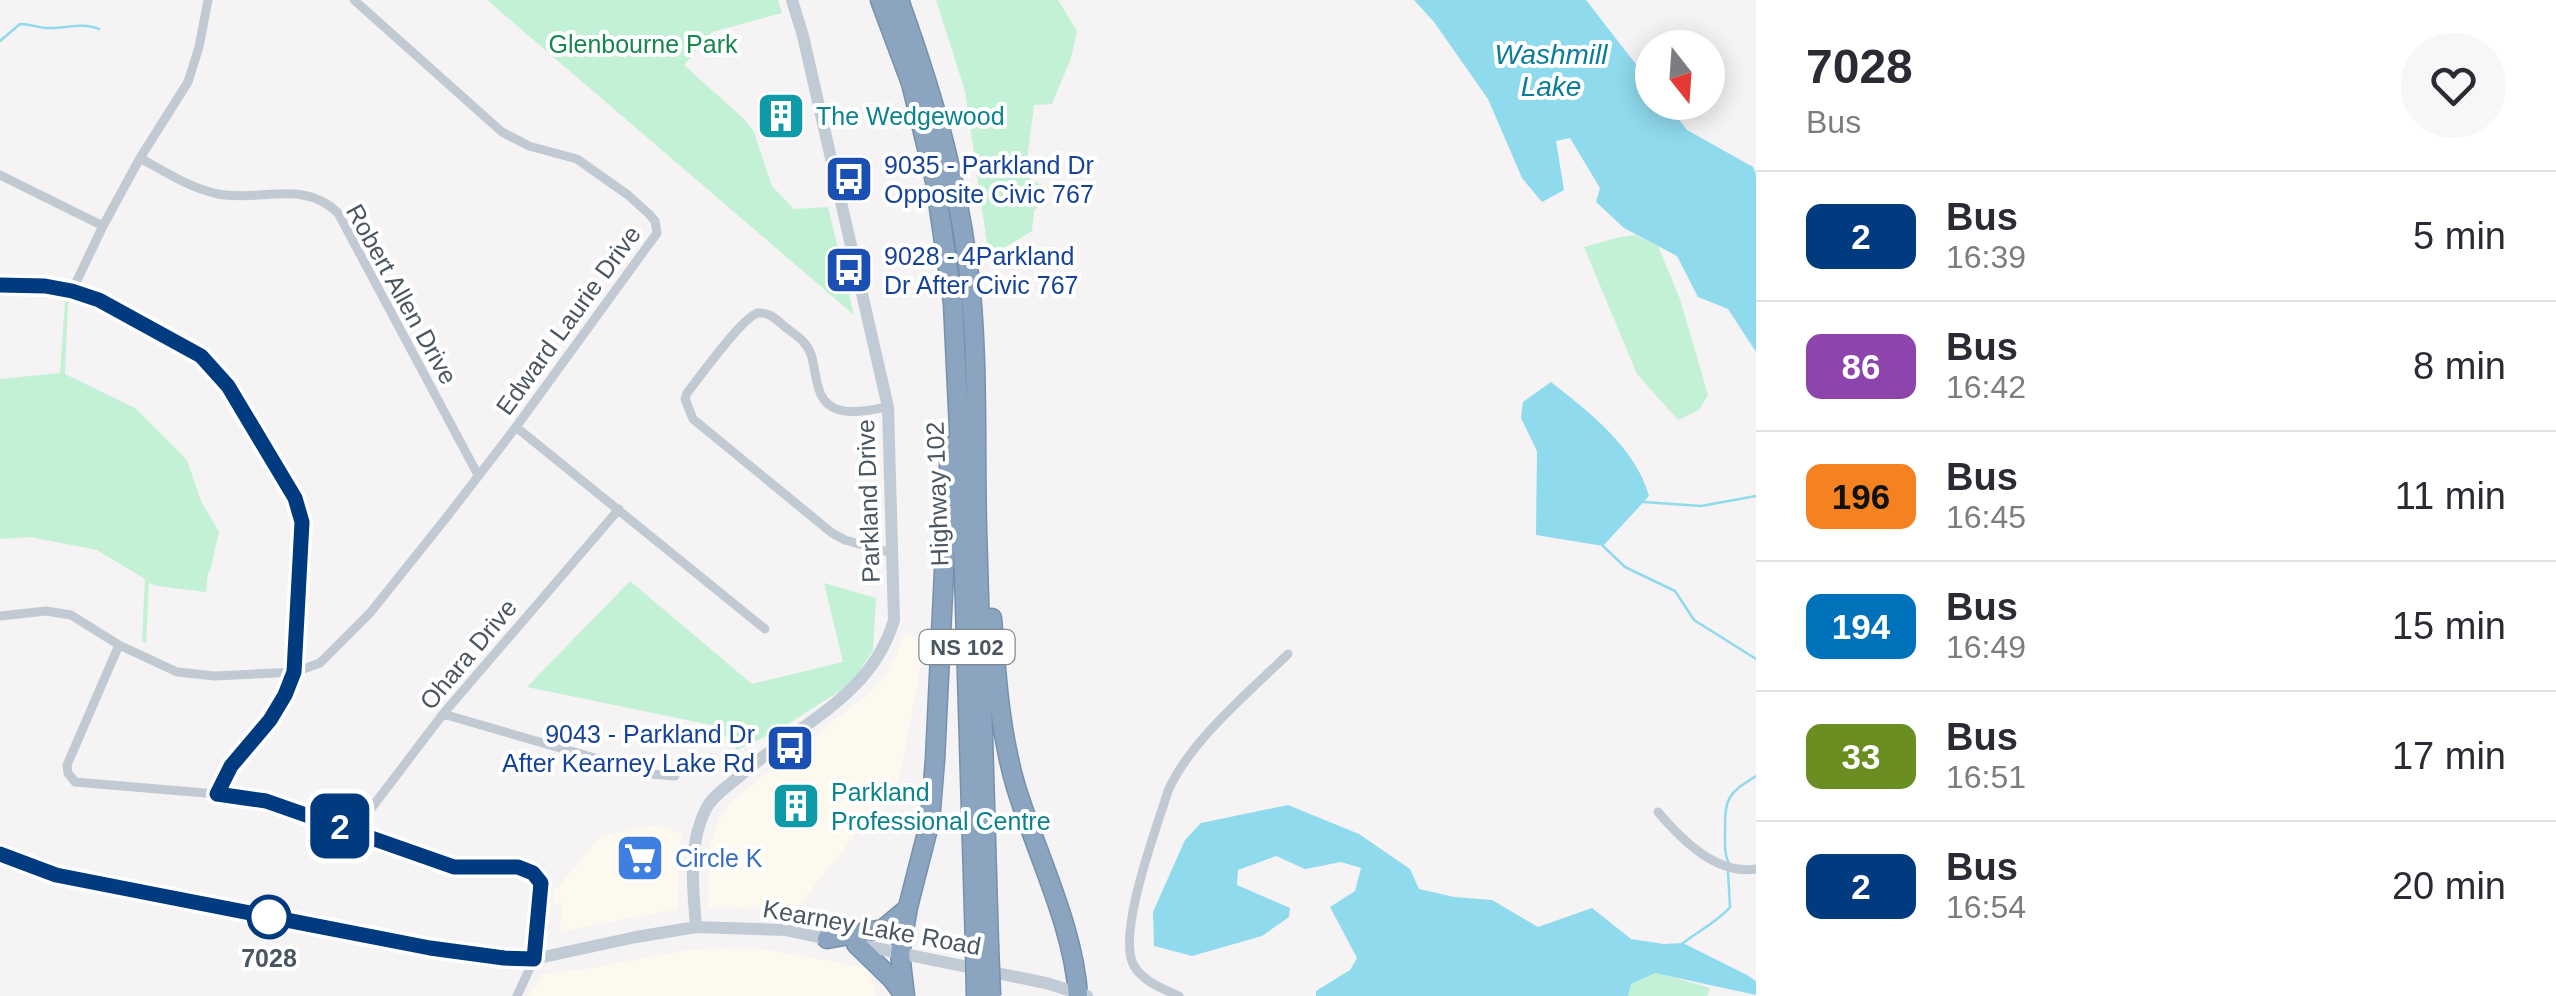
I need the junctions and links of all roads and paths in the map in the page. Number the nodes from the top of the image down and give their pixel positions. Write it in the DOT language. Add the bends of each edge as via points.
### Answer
graph roads {
  1 [pos="208,0"];
  2 [pos="354,0"];
  3 [pos="792,0"];
  4 [pos="880,0"];
  5 [pos="899,0"];
  6 [pos="140,158"];
  7 [pos="0,175"];
  8 [pos="103,226"];
  9 [pos="0,284"];
  10 [pos="72,291"];
  11 [pos="955,348"];
  12 [pos="888,407"];
  13 [pos="976,413"];
  14 [pos="516,427"];
  15 [pos="478,475"];
  16 [pos="619,509"];
  17 [pos="892,553"];
  18 [pos="0,616"];
  19 [pos="765,629"];
  20 [pos="119,645"];
  21 [pos="1288,654"];
  22 [pos="294,672"];
  23 [pos="442,714"];
  24 [pos="676,776"];
  25 [pos="217,794"];
  26 [pos="1658,812"];
  27 [pos="354,831"];
  28 [pos="0,854"];
  29 [pos="1756,869"];
  30 [pos="908,907"];
  31 [pos="696,927"];
  32 [pos="827,939"];
  33 [pos="856,944"];
  34 [pos="982,945"];
  35 [pos="900,954"];
  36 [pos="534,959"];
  37 [pos="1081,994"];
  38 [pos="517,996"];
  39 [pos="904,996"];
  40 [pos="976,996"];
  41 [pos="991,996"];
  42 [pos="1179,996"];
  1 -- 6 [label="street" via="188,82"];
  2 -- 14 [label="street, Edward Laurie Drive" via="502,132 576,159 655,222 657,232"];
  3 -- 12 [label="main road, Parkland Drive"];
  4 -- 11 [label="highway, Highway 102 / NS 102" via="935,181"];
  5 -- 13 [label="highway, Highway 102 / NS 102" via="942,129 960,214"];
  6 -- 8 [label="street"];
  6 -- 15 [label="street, Robert Allen Drive" via="222,195 311,195 327,202"];
  7 -- 8 [label="street"];
  8 -- 10 [label="street"];
  9 -- 10 [label="street"];
  10 -- 22 [label="street" via="201,356 228,386 295,498 302,522"];
  11 -- 30 [label="highway" via="930,820"];
  11 -- 34 [label="highway, Highway 102 / NS 102"];
  12 -- 17 [label="main road, Parkland Drive"];
  12 -- 17 [label="street" via="836,410 826,403 804,341 760,313 737,330 685,399 693,418 838,537"];
  13 -- 34 [label="highway, Highway 102 / NS 102"];
  13 -- 37 [label="highway" via="1002,728"];
  14 -- 15 [label="street, Edward Laurie Drive"];
  14 -- 16 [label="street"];
  15 -- 22 [label="street, Edward Laurie Drive" via="370,613 320,664"];
  16 -- 19 [label="street"];
  16 -- 23 [label="street, Ohara Drive"];
  17 -- 31 [label="main road, Parkland Drive" via="894,620 864,678 708,804 694,845"];
  18 -- 20 [label="street" via="71,615"];
  20 -- 22 [label="street" via="177,672"];
  20 -- 25 [label="street" via="68,773 87,785"];
  21 -- 42 [label="street" via="1193,750 1168,791 1133,908 1130,950 1140,974"];
  22 -- 25 [label="street" via="270,720"];
  23 -- 24 [label="street"];
  23 -- 27 [label="street, Ohara Drive"];
  25 -- 27 [label="street" via="266,801"];
  26 -- 29 [label="street" via="1696,850 1729,867"];
  27 -- 36 [label="street" via="454,867 533,873 541,883"];
  28 -- 36 [label="main road, Kearney Lake Road" via="56,875 430,948"];
  30 -- 32 [label="highway" via="883,929"];
  30 -- 35 [label="highway"];
  31 -- 32 [label="main road, Kearney Lake Road" via="785,930"];
  31 -- 36 [label="main road, Kearney Lake Road"];
  32 -- 33 [label="main road, Kearney Lake Road"];
  33 -- 35 [label="main road, Kearney Lake Road"];
  33 -- 39 [label="highway"];
  34 -- 40 [label="highway, Highway 102 / NS 102, bridge"];
  34 -- 41 [label="highway, Highway 102 / NS 102, bridge"];
  35 -- 37 [label="main road, Kearney Lake Road"];
  35 -- 39 [label="highway"];
  36 -- 38 [label="street"];
}
